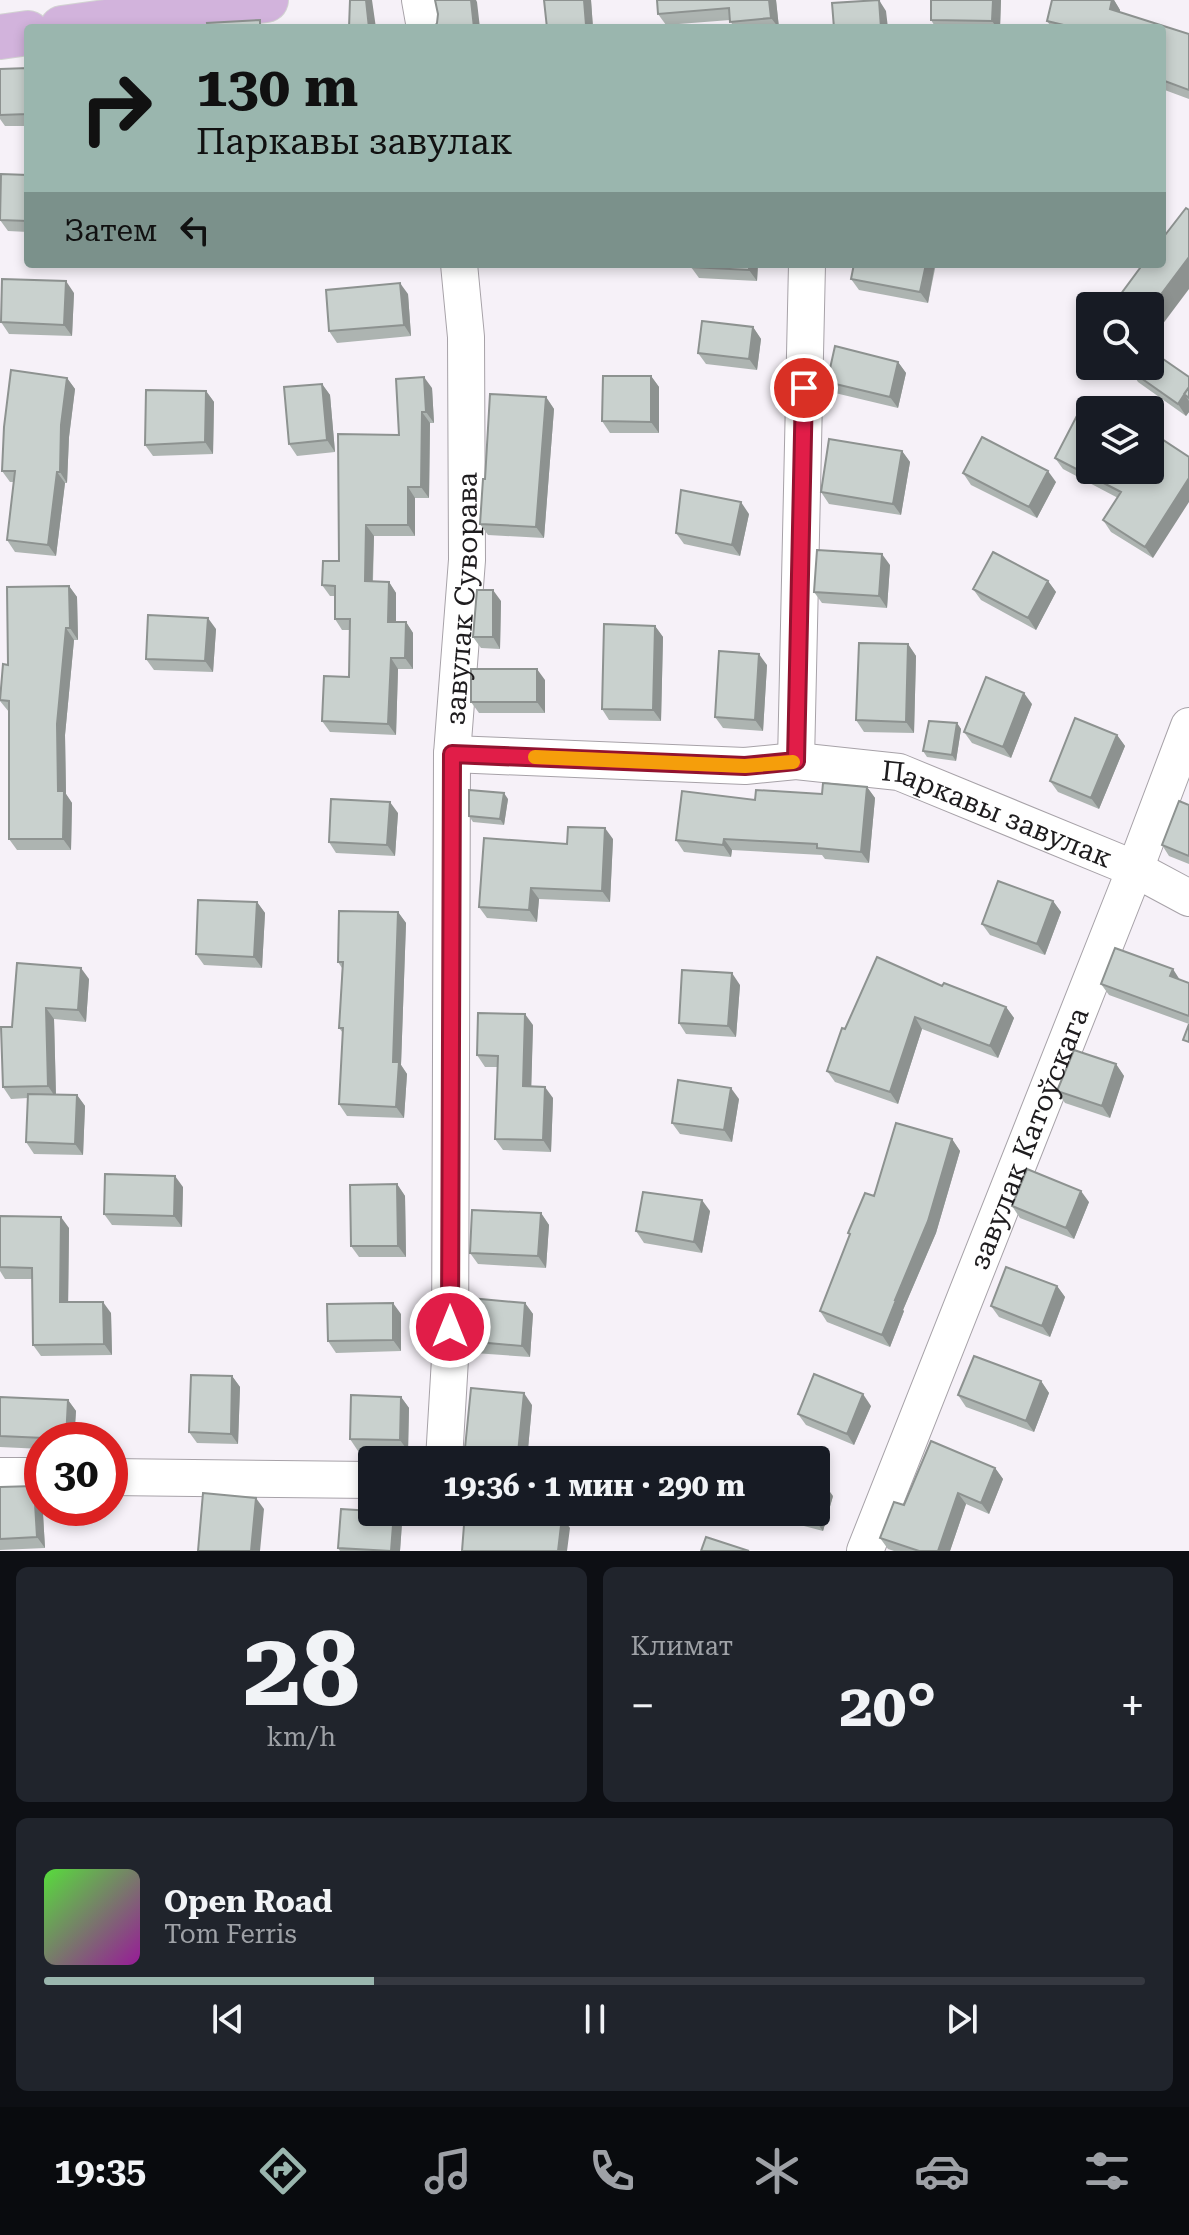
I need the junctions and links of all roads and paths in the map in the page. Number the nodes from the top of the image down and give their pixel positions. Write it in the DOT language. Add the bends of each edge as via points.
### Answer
graph roads {
  1 [pos="266,0"];
  2 [pos="420,0"];
  3 [pos="91,24"];
  4 [pos="424,24"];
  5 [pos="24,34"];
  6 [pos="0,37"];
  7 [pos="459,268"];
  8 [pos="807,268"];
  9 [pos="1189,726"];
  10 [pos="452,754"];
  11 [pos="796,761"];
  12 [pos="1135,869"];
  13 [pos="1189,898"];
  14 [pos="445,1446"];
  15 [pos="0,1476"];
  16 [pos="24,1476"];
  17 [pos="128,1477"];
  18 [pos="358,1480"];
  19 [pos="865,1551"];
  1 -- 3 [label="main road"];
  2 -- 4 [label="street"];
  5 -- 6 [label="main road"];
  7 -- 10 [label="street, завулак Суворава" via="466,337 467,560"];
  8 -- 11 [label="street"];
  9 -- 12 [label="street, завулак Катоўскага"];
  10 -- 11 [label="street, Паркавы завулак" via="745,766"];
  10 -- 14 [label="street, завулак Суворава" via="450,1359"];
  11 -- 12 [label="street, Паркавы завулак" via="899,772"];
  12 -- 13 [label="street, Паркавы завулак"];
  12 -- 19 [label="street, завулак Катоўскага"];
  15 -- 16 [label="street"];
  17 -- 18 [label="street"];
}
